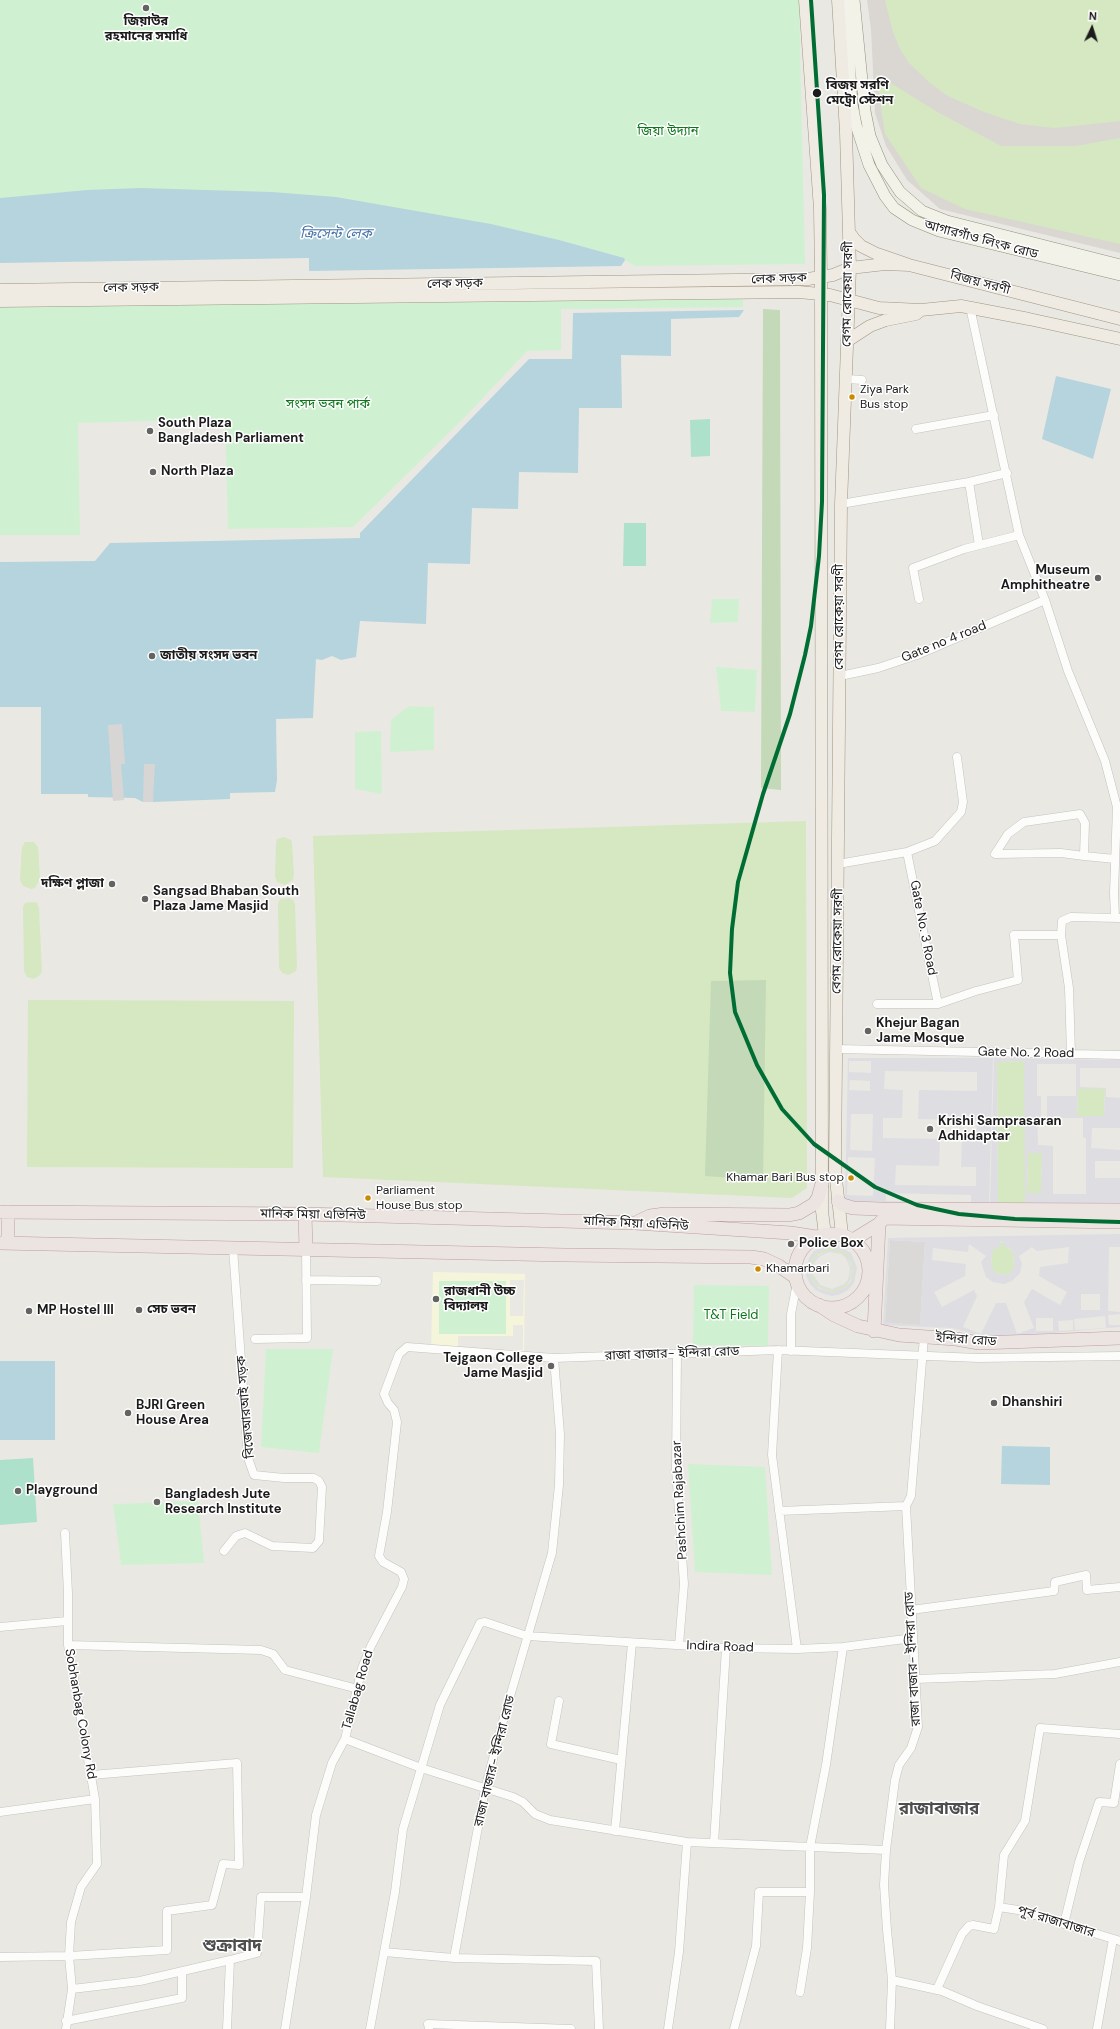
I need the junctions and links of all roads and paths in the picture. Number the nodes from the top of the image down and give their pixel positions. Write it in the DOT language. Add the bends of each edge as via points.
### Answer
graph roads {
  1 [pos="805,0"];
  2 [pos="838,0"];
  3 [pos="845,0"];
  4 [pos="854,0"];
  5 [pos="900,192"];
  6 [pos="887,198"];
  7 [pos="849,232"];
  8 [pos="909,265"];
  9 [pos="1120,265"];
  10 [pos="850,268"];
  11 [pos="1120,275"];
  12 [pos="821,277"];
  13 [pos="0,290"];
  14 [pos="821,293"];
  15 [pos="848,300"];
  16 [pos="0,302"];
  17 [pos="970,307"];
  18 [pos="921,310"];
  19 [pos="1120,319"];
  20 [pos="1120,339"];
  21 [pos="847,341"];
  22 [pos="847,379"];
  23 [pos="862,380"];
  24 [pos="994,415"];
  25 [pos="916,429"];
  26 [pos="1007,473"];
  27 [pos="969,482"];
  28 [pos="841,504"];
  29 [pos="1019,535"];
  30 [pos="979,545"];
  31 [pos="919,599"];
  32 [pos="1045,600"];
  33 [pos="840,676"];
  34 [pos="957,757"];
  35 [pos="907,852"];
  36 [pos="1084,856"];
  37 [pos="1115,859"];
  38 [pos="838,864"];
  39 [pos="1117,918"];
  40 [pos="1062,935"];
  41 [pos="877,1004"];
  42 [pos="938,1004"];
  43 [pos="836,1049"];
  44 [pos="1071,1054"];
  45 [pos="1120,1055"];
  46 [pos="822,1184"];
  47 [pos="838,1201"];
  48 [pos="1120,1210"];
  49 [pos="4,1212"];
  50 [pos="305,1214"];
  51 [pos="1120,1222"];
  52 [pos="635,1223"];
  53 [pos="879,1224"];
  54 [pos="821,1236"];
  55 [pos="847,1238"];
  56 [pos="4,1243"];
  57 [pos="233,1248"];
  58 [pos="306,1249"];
  59 [pos="306,1280"];
  60 [pos="796,1280"];
  61 [pos="377,1281"];
  62 [pos="819,1305"];
  63 [pos="874,1331"];
  64 [pos="924,1337"];
  65 [pos="1120,1338"];
  66 [pos="255,1339"];
  67 [pos="402,1350"];
  68 [pos="778,1350"];
  69 [pos="791,1351"];
  70 [pos="677,1354"];
  71 [pos="921,1356"];
  72 [pos="1120,1356"];
  73 [pos="554,1358"];
  74 [pos="906,1506"];
  75 [pos="779,1511"];
  76 [pos="65,1533"];
  77 [pos="224,1551"];
  78 [pos="1120,1587"];
  79 [pos="911,1610"];
  80 [pos="67,1621"];
  81 [pos="0,1627"];
  82 [pos="527,1636"];
  83 [pos="913,1638"];
  84 [pos="632,1643"];
  85 [pos="68,1645"];
  86 [pos="679,1645"];
  87 [pos="843,1647"];
  88 [pos="726,1648"];
  89 [pos="797,1649"];
  90 [pos="1120,1662"];
  91 [pos="916,1679"];
  92 [pos="358,1689"];
  93 [pos="560,1701"];
  94 [pos="1120,1734"];
  95 [pos="344,1739"];
  96 [pos="622,1760"];
  97 [pos="1120,1764"];
  98 [pos="421,1768"];
  99 [pos="91,1775"];
  100 [pos="485,1789"];
  101 [pos="95,1799"];
  102 [pos="0,1812"];
  103 [pos="615,1831"];
  104 [pos="687,1842"];
  105 [pos="714,1843"];
  106 [pos="810,1847"];
  107 [pos="886,1850"];
  108 [pos="810,1892"];
  109 [pos="306,1898"];
  110 [pos="1000,1906"];
  111 [pos="1064,1924"];
  112 [pos="1117,1940"];
  113 [pos="384,1952"];
  114 [pos="69,1956"];
  115 [pos="0,1957"];
  116 [pos="454,1958"];
  117 [pos="230,1960"];
  118 [pos="182,1972"];
  119 [pos="892,1980"];
  120 [pos="72,1989"];
  121 [pos="937,1989"];
  122 [pos="800,1992"];
  123 [pos="66,2025"];
  124 [pos="227,2029"];
  125 [pos="285,2029"];
  126 [pos="370,2029"];
  127 [pos="429,2029"];
  128 [pos="571,2029"];
  129 [pos="599,2029"];
  130 [pos="668,2029"];
  131 [pos="734,2029"];
  132 [pos="890,2029"];
  133 [pos="1043,2029"];
  134 [pos="1097,2029"];
  1 -- 12 [label="main road, বেগম রোকেয়া সরণী" via="820,208"];
  2 -- 7 [label="main road, বেগম রোকেয়া সরণী"];
  3 -- 6 [label="main road, আগারগাঁও লিংক রোড" via="852,104 856,125 869,165"];
  4 -- 5 [label="main road, আগারগাঁও লিংক রোড" via="865,111 870,136 882,165"];
  5 -- 6 [label="main road"];
  5 -- 9 [label="main road, আগারগাঁও লিংক রোড" via="922,211 947,221"];
  6 -- 11 [label="main road, আগারগাঁও লিংক রোড" via="903,215 939,231"];
  7 -- 8 [label="main road, বিজয় সরণী" via="861,246"];
  7 -- 10 [label="main road, বেগম রোকেয়া সরণী"];
  8 -- 10 [label="main road, লেক সড়ক" via="885,264"];
  8 -- 19 [label="main road, বিজয় সরণী"];
  10 -- 12 [label="main road, লেক সড়ক"];
  10 -- 15 [label="main road, বেগম রোকেয়া সরণী"];
  12 -- 13 [label="main road, লেক সড়ক"];
  12 -- 14 [label="main road, বেগম রোকেয়া সরণী"];
  14 -- 15 [label="main road"];
  14 -- 16 [label="main road"];
  14 -- 46 [label="main road, বেগম রোকেয়া সরণী"];
  15 -- 18 [label="main road" via="879,308"];
  15 -- 21 [label="main road, বেগম রোকেয়া সরণী"];
  17 -- 18 [label="main road, বিজয় সরণী"];
  17 -- 20 [label="main road, বিজয় সরণী"];
  17 -- 24 [label="street"];
  18 -- 21 [label="main road, বিজয় সরণী" via="916,314 870,326"];
  21 -- 22 [label="main road, বেগম রোকেয়া সরণী"];
  22 -- 23 [label="street"];
  22 -- 28 [label="main road, বেগম রোকেয়া সরণী"];
  24 -- 25 [label="street"];
  24 -- 26 [label="street"];
  26 -- 27 [label="street"];
  26 -- 29 [label="street"];
  27 -- 28 [label="street"];
  27 -- 30 [label="street"];
  28 -- 33 [label="main road, বেগম রোকেয়া সরণী"];
  29 -- 30 [label="street"];
  29 -- 32 [label="street"];
  30 -- 31 [label="street" via="913,568"];
  32 -- 33 [label="street, Gate no 4 road" via="917,655 878,668"];
  32 -- 37 [label="street" via="1068,671 1106,762 1117,807"];
  33 -- 38 [label="main road, বেগম রোকেয়া সরণী"];
  34 -- 35 [label="street" via="964,802 960,812 934,841"];
  35 -- 38 [label="street"];
  35 -- 42 [label="street, Gate No. 3 Road"];
  36 -- 36 [label="street" via="1061,853 995,854 1008,834 1024,822 1080,814 1086,823"];
  36 -- 37 [label="street"];
  37 -- 39 [label="street"];
  38 -- 43 [label="main road, বেগম রোকেয়া সরণী"];
  39 -- 40 [label="street" via="1066,918 1062,921"];
  40 -- 42 [label="street" via="1014,935 1018,980"];
  40 -- 44 [label="street" via="1069,988"];
  41 -- 42 [label="street"];
  43 -- 44 [label="street, Gate No. 2 Road"];
  43 -- 47 [label="main road, বেগম রোকেয়া সরণী" via="835,1170"];
  44 -- 45 [label="street, Gate No. 2 Road"];
  46 -- 52 [label="highway" via="814,1204 799,1214 658,1215"];
  46 -- 54 [label="main road, বেগম রোকেয়া সরণী"];
  47 -- 48 [label="highway" via="853,1208 881,1209"];
  47 -- 55 [label="main road, বেগম রোকেয়া সরণী"];
  49 -- 50 [label="highway, মানিক মিয়া এভিনিউ"];
  49 -- 56 [label="highway"];
  50 -- 52 [label="highway, মানিক মিয়া এভিনিউ"];
  50 -- 58 [label="highway"];
  51 -- 53 [label="highway" via="884,1218"];
  52 -- 54 [label="highway, মানিক মিয়া এভিনিউ"];
  53 -- 55 [label="highway"];
  53 -- 63 [label="highway"];
  54 -- 55 [label="highway"];
  54 -- 60 [label="highway" via="800,1252 796,1264"];
  55 -- 62 [label="highway" via="864,1252 867,1258 869,1274 864,1288 848,1304 832,1308"];
  56 -- 57 [label="highway"];
  57 -- 58 [label="highway"];
  57 -- 77 [label="street, বিজেআরআই সড়ক" via="248,1458 254,1475 314,1478 319,1480 322,1487 318,1541 313,1548 272,1546 245,1533 236,1536"];
  58 -- 59 [label="street"];
  58 -- 60 [label="highway" via="751,1257 764,1259 779,1266"];
  59 -- 61 [label="street"];
  59 -- 66 [label="street" via="307,1338"];
  60 -- 62 [label="highway" via="806,1297"];
  60 -- 69 [label="street" via="791,1314"];
  62 -- 63 [label="highway, ইন্দিরা রোড" via="845,1320"];
  63 -- 64 [label="highway, ইন্দিরা রোড"];
  64 -- 65 [label="highway, ইন্দিরা রোড" via="979,1343"];
  64 -- 71 [label="street, রাজা বাজার- ইন্দিরা রোড"];
  67 -- 73 [label="street, রাজা বাজার- ইন্দিরা রোড" via="407,1347"];
  67 -- 92 [label="street, Tallabag Road" via="384,1394 394,1410 397,1422 387,1512 379,1556 383,1562 401,1572 404,1578 402,1587 371,1646 362,1668"];
  68 -- 69 [label="street, রাজা বাজার- ইন্দিরা রোড"];
  68 -- 70 [label="street, রাজা বাজার- ইন্দিরা রোড"];
  68 -- 75 [label="street" via="772,1455"];
  69 -- 71 [label="street, রাজা বাজার- ইন্দিরা রোড"];
  70 -- 73 [label="street, রাজা বাজার- ইন্দিরা রোড"];
  70 -- 86 [label="street, Pashchim Rajabazar" via="676,1469 684,1584"];
  71 -- 72 [label="street, ইন্দিরা রোড"];
  71 -- 74 [label="street, রাজা বাজার- ইন্দিরা রোড" via="911,1496"];
  73 -- 82 [label="street, রাজা বাজার- ইন্দিরা রোড" via="560,1434 559,1485 552,1554"];
  74 -- 75 [label="street"];
  74 -- 79 [label="street, রাজা বাজার- ইন্দিরা রোড"];
  75 -- 89 [label="street"];
  76 -- 80 [label="street, Sobhanbag Colony Rd"];
  78 -- 79 [label="street" via="1087,1590 1086,1575 1055,1582 1054,1591"];
  79 -- 83 [label="street, রাজা বাজার- ইন্দিরা রোড"];
  80 -- 81 [label="street"];
  80 -- 85 [label="street, Sobhanbag Colony Rd"];
  82 -- 84 [label="street, Indira Road"];
  82 -- 98 [label="street, Indira Road" via="485,1622 480,1623 440,1704"];
  82 -- 100 [label="street, রাজা বাজার- ইন্দিরা রোড"];
  83 -- 87 [label="street, Indira Road"];
  83 -- 91 [label="street, রাজা বাজার- ইন্দিরা রোড"];
  84 -- 86 [label="street, Indira Road"];
  84 -- 96 [label="street"];
  85 -- 92 [label="street" via="261,1650 273,1654 285,1670"];
  85 -- 99 [label="street, Sobhanbag Colony Rd"];
  86 -- 88 [label="street, Indira Road"];
  87 -- 89 [label="street, Indira Road"];
  87 -- 106 [label="street" via="826,1765"];
  88 -- 89 [label="street, Indira Road"];
  88 -- 105 [label="street"];
  90 -- 91 [label="street" via="1056,1674"];
  91 -- 107 [label="street, রাজা বাজার- ইন্দিরা রোড" via="918,1728 911,1748 899,1765 894,1780"];
  92 -- 95 [label="street, Tallabag Road"];
  93 -- 96 [label="street" via="551,1744"];
  94 -- 110 [label="street" via="1040,1728 1025,1821 1004,1855"];
  95 -- 98 [label="street"];
  95 -- 109 [label="street, Tallabag Road" via="332,1763 316,1815"];
  96 -- 103 [label="street"];
  97 -- 111 [label="street" via="1114,1803 1098,1802 1079,1862"];
  98 -- 100 [label="street"];
  98 -- 113 [label="street" via="403,1829"];
  99 -- 101 [label="street, Sobhanbag Colony Rd"];
  99 -- 114 [label="street" via="237,1763 239,1865 223,1864 212,1905 167,1911 167,1950"];
  100 -- 103 [label="street" via="523,1802 535,1814 550,1820"];
  100 -- 116 [label="street, রাজা বাজার- ইন্দিরা রোড"];
  101 -- 102 [label="street"];
  101 -- 114 [label="street, Sobhanbag Colony Rd" via="97,1864 81,1887 71,1922"];
  103 -- 104 [label="street"];
  104 -- 105 [label="street"];
  104 -- 130 [label="street" via="679,1952"];
  105 -- 106 [label="street"];
  106 -- 107 [label="street"];
  106 -- 108 [label="street"];
  107 -- 119 [label="street, রাজা বাজার- ইন্দিরা রোড" via="886,1907"];
  108 -- 122 [label="street" via="807,1948"];
  108 -- 131 [label="street" via="759,1892 756,1946"];
  109 -- 117 [label="street" via="261,1898 257,1953"];
  109 -- 125 [label="street, Tallabag Road"];
  110 -- 111 [label="street, পূর্ব রাজাবাজার"];
  110 -- 121 [label="street" via="994,1929 973,1925 962,1934"];
  111 -- 112 [label="street, পূর্ব রাজাবাজার"];
  112 -- 134 [label="street, পূর্ব রাজাবাজার"];
  113 -- 116 [label="street"];
  113 -- 126 [label="street"];
  114 -- 115 [label="street"];
  114 -- 120 [label="street, Sobhanbag Colony Rd"];
  116 -- 129 [label="street" via="596,1962"];
  117 -- 118 [label="street"];
  117 -- 124 [label="street"];
  118 -- 120 [label="street" via="140,1981"];
  118 -- 123 [label="street" via="182,1998"];
  119 -- 121 [label="street"];
  119 -- 132 [label="street, রাজা বাজার- ইন্দিরা রোড"];
  120 -- 123 [label="street, Sobhanbag Colony Rd"];
  121 -- 133 [label="street"];
  127 -- 128 [label="street" via="428,2024"];
}
